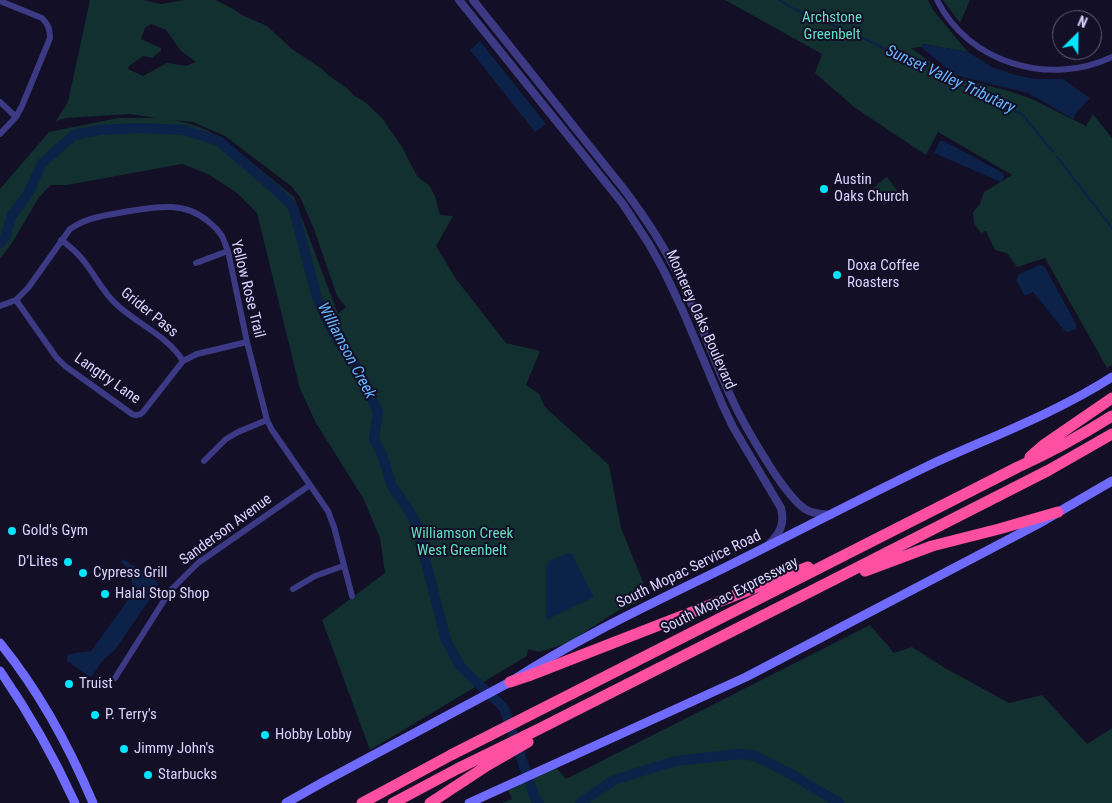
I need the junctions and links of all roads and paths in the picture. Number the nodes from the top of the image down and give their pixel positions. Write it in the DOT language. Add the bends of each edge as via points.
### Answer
graph roads {
  1 [pos="459,0"];
  2 [pos="473,0"];
  3 [pos="936,0"];
  4 [pos="0,1"];
  5 [pos="1112,57"];
  6 [pos="0,102"];
  7 [pos="16,117"];
  8 [pos="0,134"];
  9 [pos="62,240"];
  10 [pos="228,250"];
  11 [pos="196,263"];
  12 [pos="16,300"];
  13 [pos="0,306"];
  14 [pos="247,342"];
  15 [pos="183,361"];
  16 [pos="1112,377"];
  17 [pos="1112,398"];
  18 [pos="1112,416"];
  19 [pos="267,420"];
  20 [pos="1112,434"];
  21 [pos="204,461"];
  22 [pos="1018,467"];
  23 [pos="1112,481"];
  24 [pos="310,485"];
  25 [pos="1058,512"];
  26 [pos="831,515"];
  27 [pos="766,547"];
  28 [pos="838,558"];
  29 [pos="344,566"];
  30 [pos="837,578"];
  31 [pos="293,589"];
  32 [pos="352,596"];
  33 [pos="0,643"];
  34 [pos="0,671"];
  35 [pos="115,678"];
  36 [pos="510,682"];
  37 [pos="31,686"];
  38 [pos="17,695"];
  39 [pos="486,760"];
  40 [pos="62,775"];
  41 [pos="75,803"];
  42 [pos="81,803"];
  43 [pos="93,803"];
  44 [pos="286,803"];
  45 [pos="362,803"];
  46 [pos="393,803"];
  47 [pos="430,803"];
  48 [pos="470,803"];
  1 -- 27 [label="street, Monterey Oaks Boulevard" via="618,198 658,258 727,414 781,508 782,527"];
  2 -- 26 [label="street, Monterey Oaks Boulevard" via="623,188 661,243 682,282 732,400 774,472 804,509"];
  3 -- 5 [label="street" via="971,41 1012,64 1062,70"];
  4 -- 7 [label="street" via="42,18 49,28 50,38"];
  6 -- 7 [label="street"];
  7 -- 8 [label="street"];
  9 -- 10 [label="street, Yellow Rose Trail" via="70,229 90,218 171,206 204,217 222,236"];
  9 -- 12 [label="street, Yellow Rose Trail"];
  9 -- 15 [label="street, Grider Pass" via="76,251 117,306 167,343"];
  10 -- 11 [label="street"];
  10 -- 14 [label="street, Yellow Rose Trail"];
  12 -- 13 [label="street, Yellow Rose Trail"];
  12 -- 15 [label="street, Langtry Lane" via="65,366 136,416 144,412"];
  14 -- 15 [label="street, Langtry Lane" via="197,354"];
  14 -- 19 [label="street, Yellow Rose Trail"];
  16 -- 26 [label="main road, South Mopac Service Road" via="1060,406"];
  17 -- 22 [label="highway" via="1045,444"];
  18 -- 22 [label="highway, South Mopac Expressway"];
  19 -- 21 [label="street" via="226,439"];
  19 -- 24 [label="street, Yellow Rose Trail"];
  20 -- 30 [label="highway" via="1049,470"];
  22 -- 28 [label="highway, South Mopac Expressway"];
  23 -- 25 [label="main road"];
  24 -- 29 [label="street, Yellow Rose Trail" via="328,511"];
  24 -- 35 [label="street, Sanderson Avenue" via="185,575 170,591"];
  25 -- 30 [label="highway" via="932,546"];
  25 -- 48 [label="main road" via="746,677"];
  26 -- 27 [label="main road, South Mopac Service Road"];
  27 -- 36 [label="main road, South Mopac Service Road" via="601,629"];
  28 -- 36 [label="highway" via="803,568"];
  28 -- 45 [label="highway, South Mopac Expressway"];
  29 -- 31 [label="street" via="315,576"];
  29 -- 32 [label="street, Yellow Rose Trail"];
  30 -- 39 [label="highway" via="576,710"];
  33 -- 37 [label="main road"];
  34 -- 38 [label="main road"];
  36 -- 44 [label="main road, South Mopac Service Road"];
  37 -- 38 [label="main road"];
  37 -- 43 [label="main road" via="66,745"];
  38 -- 40 [label="main road"];
  39 -- 46 [label="highway"];
  39 -- 47 [label="highway"];
  40 -- 41 [label="main road"];
  40 -- 42 [label="main road"];
}
